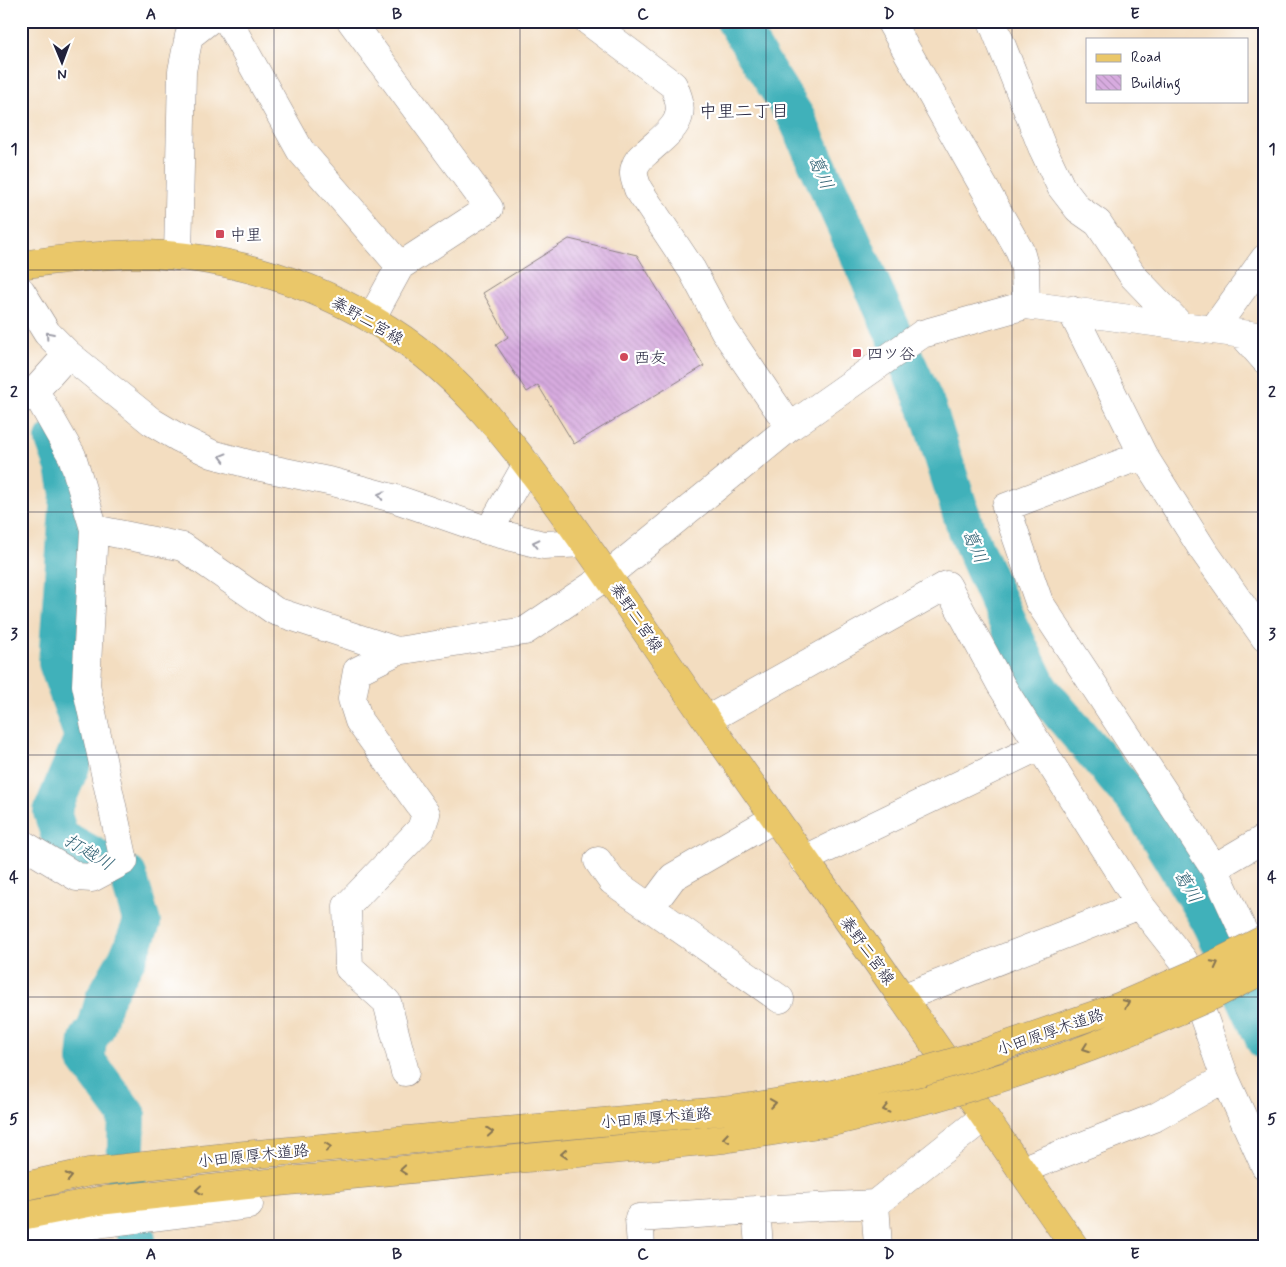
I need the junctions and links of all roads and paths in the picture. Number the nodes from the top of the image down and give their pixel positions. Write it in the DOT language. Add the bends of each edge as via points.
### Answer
graph roads {
  1 [pos="208,21"];
  2 [pos="228,21"];
  3 [pos="351,21"];
  4 [pos="588,21"];
  5 [pos="890,21"];
  6 [pos="992,21"];
  7 [pos="178,256"];
  8 [pos="1265,258"];
  9 [pos="21,265"];
  10 [pos="400,266"];
  11 [pos="21,291"];
  12 [pos="1026,305"];
  13 [pos="1071,310"];
  14 [pos="371,319"];
  15 [pos="1180,325"];
  16 [pos="1213,330"];
  17 [pos="1254,336"];
  18 [pos="68,354"];
  19 [pos="1265,360"];
  20 [pos="28,395"];
  21 [pos="790,426"];
  22 [pos="1143,455"];
  23 [pos="527,464"];
  24 [pos="94,529"];
  25 [pos="489,531"];
  26 [pos="585,543"];
  27 [pos="608,575"];
  28 [pos="1265,638"];
  29 [pos="398,651"];
  30 [pos="707,720"];
  31 [pos="1040,746"];
  32 [pos="775,818"];
  33 [pos="1265,838"];
  34 [pos="21,843"];
  35 [pos="803,860"];
  36 [pos="598,862"];
  37 [pos="1214,868"];
  38 [pos="1140,905"];
  39 [pos="650,908"];
  40 [pos="1265,939"];
  41 [pos="1265,969"];
  42 [pos="1265,979"];
  43 [pos="902,998"];
  44 [pos="780,999"];
  45 [pos="404,1072"];
  46 [pos="1225,1078"];
  47 [pos="984,1117"];
  48 [pos="1265,1166"];
  49 [pos="1021,1170"];
  50 [pos="21,1187"];
  51 [pos="248,1195"];
  52 [pos="875,1204"];
  53 [pos="756,1210"];
  54 [pos="21,1216"];
  55 [pos="21,1239"];
  56 [pos="641,1246"];
  57 [pos="759,1246"];
  58 [pos="878,1246"];
  59 [pos="1074,1246"];
  1 -- 7 [label="street" via="189,36 182,71"];
  2 -- 10 [label="street" via="300,150"];
  3 -- 10 [label="street" via="489,208"];
  4 -- 21 [label="street" via="673,86 679,98 675,127 635,166 638,189 692,270 724,330"];
  5 -- 12 [label="street" via="1020,252 1025,269"];
  6 -- 15 [label="street" via="1042,147 1062,187 1078,209 1098,223 1133,276"];
  7 -- 9 [label="main road, 秦野二宮線" via="99,256"];
  7 -- 14 [label="main road, 秦野二宮線" via="254,270 296,283"];
  8 -- 16 [label="street"];
  10 -- 14 [label="street"];
  18 -- 11 [label="street, one-way" via="47,333"];
  12 -- 13 [label="street"];
  12 -- 21 [label="street" via="922,334"];
  13 -- 15 [label="street"];
  13 -- 22 [label="street"];
  14 -- 23 [label="main road, 秦野二宮線" via="446,373 495,424"];
  15 -- 16 [label="street"];
  16 -- 17 [label="street"];
  17 -- 19 [label="street"];
  18 -- 20 [label="street"];
  25 -- 18 [label="street, one-way" via="387,497 212,454 152,422"];
  20 -- 24 [label="street" via="72,456"];
  21 -- 27 [label="street"];
  22 -- 28 [label="street" via="1203,550"];
  22 -- 37 [label="street" via="1006,507 1039,602"];
  23 -- 25 [label="street"];
  23 -- 26 [label="main road, 秦野二宮線"];
  24 -- 29 [label="street" via="183,547 275,611"];
  24 -- 34 [label="street" via="86,685 124,861 92,878 77,877"];
  26 -- 25 [label="street, one-way" via="543,545"];
  26 -- 27 [label="main road, 秦野二宮線"];
  27 -- 29 [label="street" via="525,631"];
  27 -- 30 [label="main road, 秦野二宮線"];
  29 -- 45 [label="street" via="357,671 352,699 359,721 426,814 421,829 347,906 349,968 387,1002"];
  30 -- 31 [label="street" via="947,585 1000,685"];
  30 -- 32 [label="main road, 秦野二宮線"];
  31 -- 35 [label="street"];
  31 -- 38 [label="street"];
  32 -- 35 [label="main road, 秦野二宮線"];
  32 -- 39 [label="street" via="674,876"];
  33 -- 37 [label="street"];
  35 -- 43 [label="main road, 秦野二宮線"];
  36 -- 39 [label="street" via="612,881"];
  37 -- 42 [label="street"];
  38 -- 43 [label="street"];
  38 -- 46 [label="street" via="1184,961"];
  39 -- 44 [label="street"];
  50 -- 40 [label="main road, 小田原厚木道路, one-way, bridge" via="89,1172 731,1110 832,1094 981,1054 1118,1007 1201,972"];
  41 -- 51 [label="main road, 小田原厚木道路, one-way, bridge" via="1136,1030 1030,1069 933,1098 837,1121 724,1139"];
  43 -- 47 [label="main road, 秦野二宮線"];
  46 -- 48 [label="street"];
  46 -- 49 [label="street" via="1156,1117"];
  47 -- 49 [label="main road, 秦野二宮線"];
  47 -- 52 [label="street"];
  49 -- 59 [label="main road, 秦野二宮線"];
  51 -- 54 [label="main road, 小田原厚木道路, one-way" via="98,1201"];
  51 -- 55 [label="street"];
  52 -- 53 [label="street"];
  52 -- 58 [label="street"];
  53 -- 56 [label="street" via="639,1218"];
  53 -- 57 [label="street"];
}
